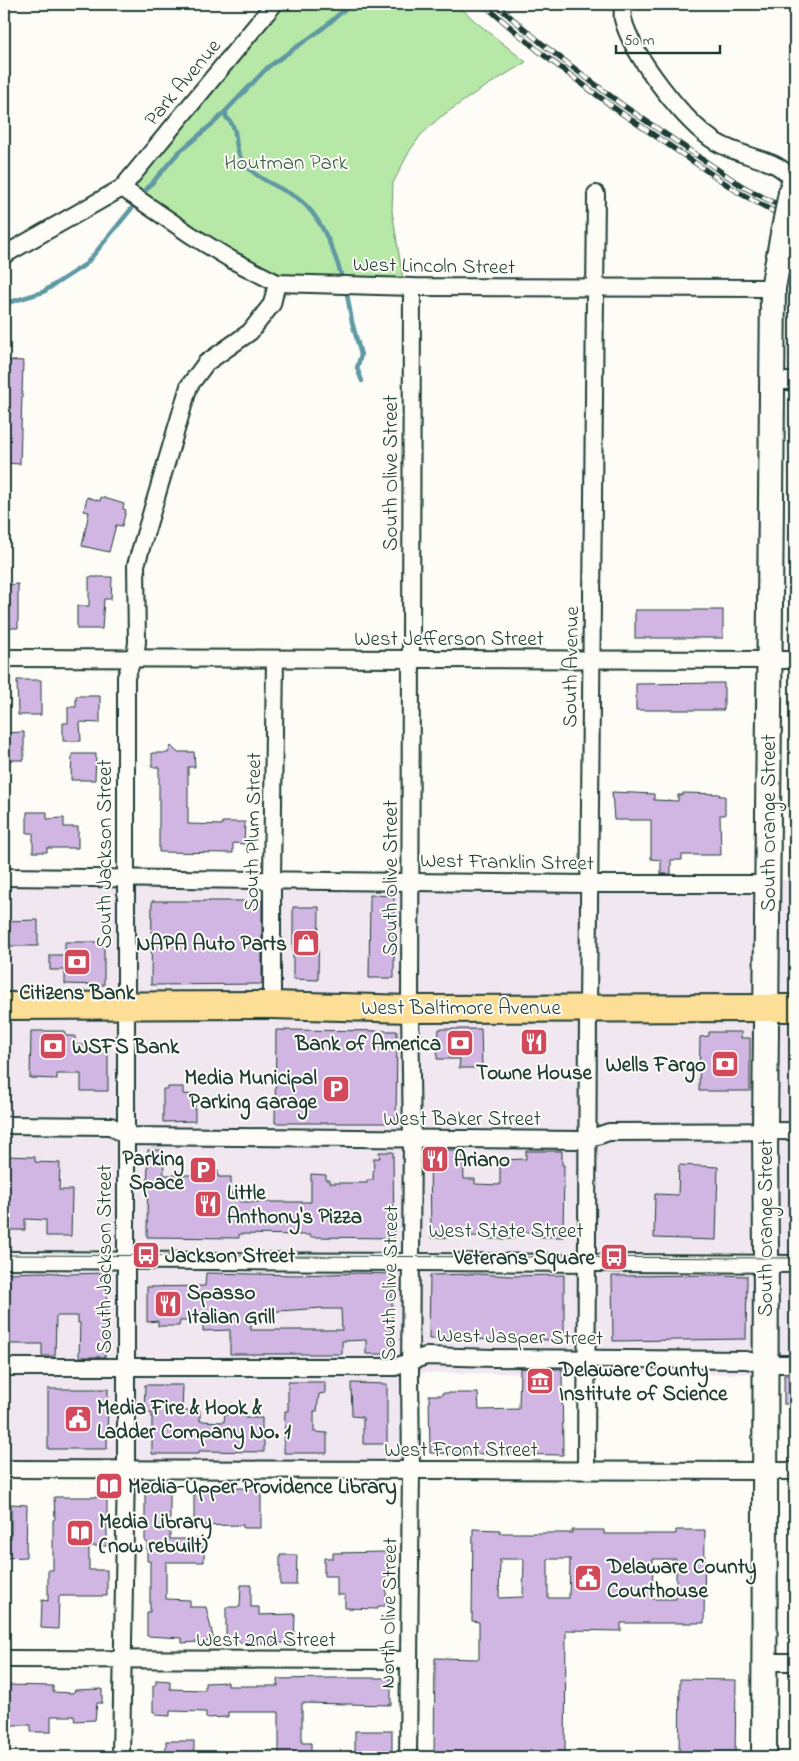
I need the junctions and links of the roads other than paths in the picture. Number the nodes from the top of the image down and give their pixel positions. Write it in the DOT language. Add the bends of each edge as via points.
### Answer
graph roads {
  1 [pos="274,4"];
  2 [pos="623,4"];
  3 [pos="794,183"];
  4 [pos="122,188"];
  5 [pos="596,194"];
  6 [pos="4,255"];
  7 [pos="277,283"];
  8 [pos="412,287"];
  9 [pos="596,288"];
  10 [pos="773,288"];
  11 [pos="784,381"];
  12 [pos="4,658"];
  13 [pos="133,658"];
  14 [pos="275,659"];
  15 [pos="411,659"];
  16 [pos="591,659"];
  17 [pos="769,660"];
  18 [pos="795,660"];
  19 [pos="4,877"];
  20 [pos="126,878"];
  21 [pos="272,879"];
  22 [pos="411,881"];
  23 [pos="589,884"];
  24 [pos="768,884"];
  25 [pos="272,1005"];
  26 [pos="4,1006"];
  27 [pos="126,1006"];
  28 [pos="588,1008"];
  29 [pos="766,1008"];
  30 [pos="795,1008"];
  31 [pos="410,1009"];
  32 [pos="4,1126"];
  33 [pos="765,1131"];
  34 [pos="795,1131"];
  35 [pos="126,1136"];
  36 [pos="412,1138"];
  37 [pos="588,1139"];
  38 [pos="4,1250"];
  39 [pos="795,1253"];
  40 [pos="126,1255"];
  41 [pos="411,1257"];
  42 [pos="587,1257"];
  43 [pos="766,1258"];
  44 [pos="4,1260"];
  45 [pos="795,1264"];
  46 [pos="586,1359"];
  47 [pos="410,1363"];
  48 [pos="765,1364"];
  49 [pos="795,1364"];
  50 [pos="125,1366"];
  51 [pos="4,1367"];
  52 [pos="4,1469"];
  53 [pos="126,1470"];
  54 [pos="411,1470"];
  55 [pos="586,1470"];
  56 [pos="764,1470"];
  57 [pos="795,1471"];
  58 [pos="4,1659"];
  59 [pos="123,1659"];
  60 [pos="409,1660"];
  61 [pos="764,1662"];
  62 [pos="794,1662"];
  63 [pos="121,1757"];
  64 [pos="408,1757"];
  65 [pos="764,1757"];
  1 -- 4 [label="street, Park Avenue"];
  2 -- 3 [label="street" via="624,19 635,47 660,87 701,132 731,150 773,164"];
  3 -- 10 [label="main road, South Orange Street, bridge"];
  4 -- 6 [label="street"];
  4 -- 7 [label="street, West Lincoln Street" via="190,235"];
  5 -- 9 [label="street, South Avenue"];
  7 -- 8 [label="street, West Lincoln Street"];
  7 -- 13 [label="street, South Jackson Street" via="272,304 250,332 206,363 189,386 136,565 137,642"];
  8 -- 9 [label="street, West Lincoln Street"];
  8 -- 15 [label="street, South Olive Street"];
  9 -- 10 [label="street, West Lincoln Street"];
  9 -- 16 [label="street, South Avenue"];
  10 -- 11 [label="main road, South Orange Street"];
  11 -- 17 [label="main road, South Orange Street"];
  12 -- 13 [label="street, West Jefferson Street"];
  13 -- 14 [label="street, West Jefferson Street"];
  13 -- 20 [label="street, South Jackson Street" via="126,677"];
  14 -- 15 [label="street, West Jefferson Street"];
  14 -- 21 [label="street, South Plum Street"];
  15 -- 16 [label="street, West Jefferson Street"];
  15 -- 22 [label="street, South Olive Street"];
  16 -- 17 [label="street, West Jefferson Street"];
  16 -- 23 [label="street, South Avenue"];
  17 -- 18 [label="street, West Jefferson Street"];
  17 -- 24 [label="main road, South Orange Street"];
  19 -- 20 [label="street, West Franklin Street"];
  20 -- 21 [label="street, West Franklin Street"];
  20 -- 27 [label="street, South Jackson Street"];
  21 -- 22 [label="street, West Franklin Street"];
  21 -- 25 [label="street, South Plum Street"];
  22 -- 23 [label="street, West Franklin Street"];
  22 -- 31 [label="street, South Olive Street"];
  23 -- 24 [label="street, West Franklin Street"];
  23 -- 28 [label="street, South Avenue"];
  24 -- 29 [label="main road, South Orange Street"];
  25 -- 27 [label="main road, West Baltimore Avenue"];
  25 -- 31 [label="main road, West Baltimore Avenue"];
  26 -- 27 [label="main road, West Baltimore Avenue"];
  27 -- 35 [label="street, South Jackson Street"];
  28 -- 29 [label="main road, West Baltimore Avenue"];
  28 -- 31 [label="main road, West Baltimore Avenue"];
  28 -- 37 [label="street, South Avenue"];
  29 -- 30 [label="main road, West Baltimore Avenue"];
  29 -- 33 [label="main road, South Orange Street"];
  31 -- 36 [label="street, South Olive Street"];
  32 -- 35 [label="street" via="111,1126"];
  33 -- 34 [label="street, West Baker Street"];
  33 -- 37 [label="street, West Baker Street" via="609,1132"];
  33 -- 43 [label="main road, South Orange Street"];
  35 -- 36 [label="street, West Baker Street"];
  35 -- 40 [label="street, South Jackson Street"];
  36 -- 37 [label="street, West Baker Street"];
  36 -- 41 [label="street, South Olive Street"];
  37 -- 42 [label="street"];
  38 -- 40 [label="street"];
  39 -- 43 [label="street, West State Street"];
  40 -- 41 [label="street, West State Street"];
  40 -- 44 [label="street"];
  40 -- 50 [label="street, South Jackson Street"];
  41 -- 42 [label="street, West State Street"];
  41 -- 47 [label="street, South Olive Street"];
  42 -- 43 [label="street, West State Street"];
  42 -- 46 [label="street"];
  43 -- 45 [label="street, West State Street"];
  43 -- 48 [label="main road, South Orange Street"];
  46 -- 47 [label="street, West Jasper Street" via="426,1356"];
  46 -- 48 [label="street, West Jasper Street" via="746,1360"];
  46 -- 55 [label="street"];
  47 -- 50 [label="street, West Jasper Street" via="396,1367"];
  47 -- 54 [label="street, South Olive Street"];
  48 -- 49 [label="street, West Jasper Street"];
  48 -- 56 [label="main road, South Orange Street"];
  50 -- 51 [label="street, West Jasper Street"];
  50 -- 53 [label="street, South Jackson Street"];
  52 -- 53 [label="street, West Front Street"];
  53 -- 54 [label="street, West Front Street"];
  53 -- 59 [label="street, South Jackson Street"];
  54 -- 55 [label="street, West Front Street"];
  54 -- 60 [label="street, North Olive Street"];
  55 -- 56 [label="street, West Front Street"];
  56 -- 57 [label="street, West Front Street"];
  56 -- 61 [label="main road, South Orange Street"];
  58 -- 59 [label="street, West 2nd Street"];
  59 -- 60 [label="street, West 2nd Street"];
  59 -- 63 [label="street, South Jackson Street"];
  60 -- 64 [label="street, North Olive Street"];
  61 -- 62 [label="street"];
  61 -- 65 [label="main road, South Orange Street"];
}
